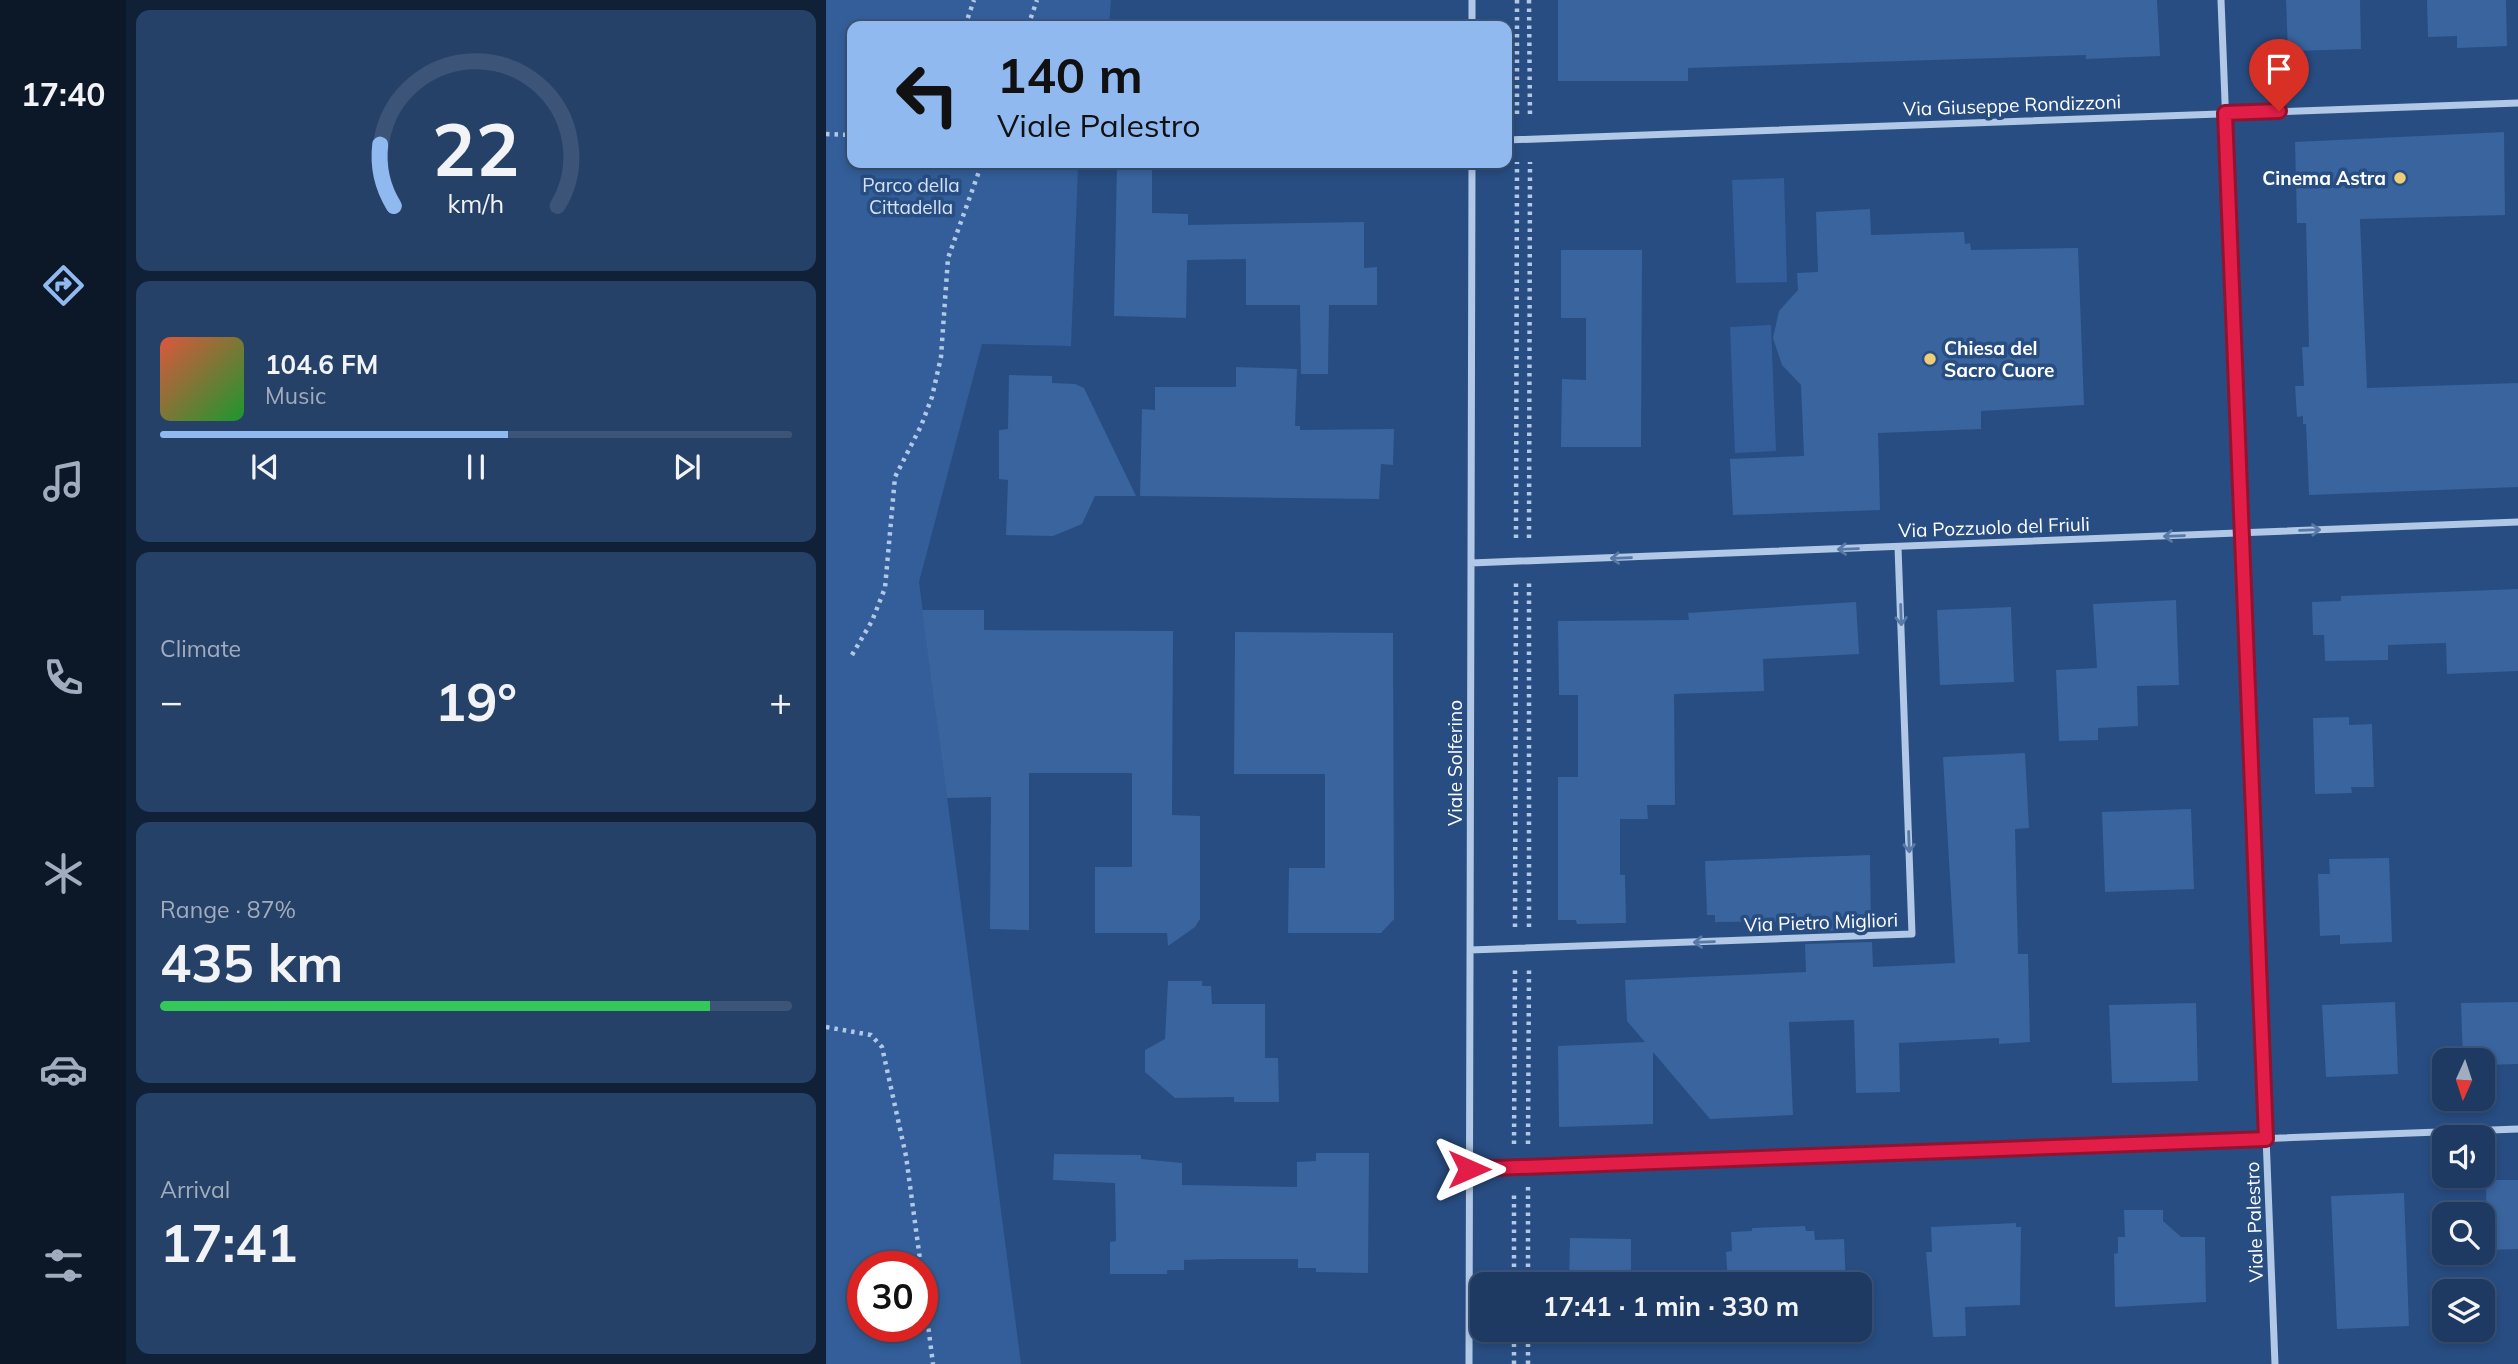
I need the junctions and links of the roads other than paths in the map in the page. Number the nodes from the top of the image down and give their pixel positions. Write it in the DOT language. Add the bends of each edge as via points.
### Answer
graph roads {
  1 [pos="1472,0"];
  2 [pos="2221,0"];
  3 [pos="1472,21"];
  4 [pos="2518,103"];
  5 [pos="2225,113"];
  6 [pos="1512,140"];
  7 [pos="1472,168"];
  8 [pos="2518,522"];
  9 [pos="2242,533"];
  10 [pos="1898,547"];
  11 [pos="1471,563"];
  12 [pos="1469,950"];
  13 [pos="2518,1129"];
  14 [pos="2266,1139"];
  15 [pos="1469,1169"];
  16 [pos="1469,1364"];
  17 [pos="2275,1364"];
  1 -- 3 [label="street"];
  2 -- 5 [label="street, Viale Palestro"];
  4 -- 5 [label="street, Via Giuseppe Rondizzoni"];
  5 -- 6 [label="street, Via Giuseppe Rondizzoni"];
  5 -- 9 [label="street, Viale Palestro"];
  7 -- 11 [label="street, Viale Solferino"];
  9 -- 8 [label="street, Via Pozzuolo del Friuli, one-way"];
  9 -- 10 [label="street, Via Pozzuolo del Friuli, one-way"];
  9 -- 14 [label="street, Viale Palestro"];
  10 -- 11 [label="street, Via Pozzuolo del Friuli, one-way"];
  10 -- 12 [label="street, Via Pietro Migliori, one-way" via="1912,934"];
  11 -- 12 [label="street, Viale Solferino"];
  12 -- 15 [label="street, Viale Solferino"];
  13 -- 14 [label="street"];
  14 -- 15 [label="street"];
  14 -- 17 [label="street, Viale Palestro"];
  15 -- 16 [label="street, Viale Solferino"];
}
